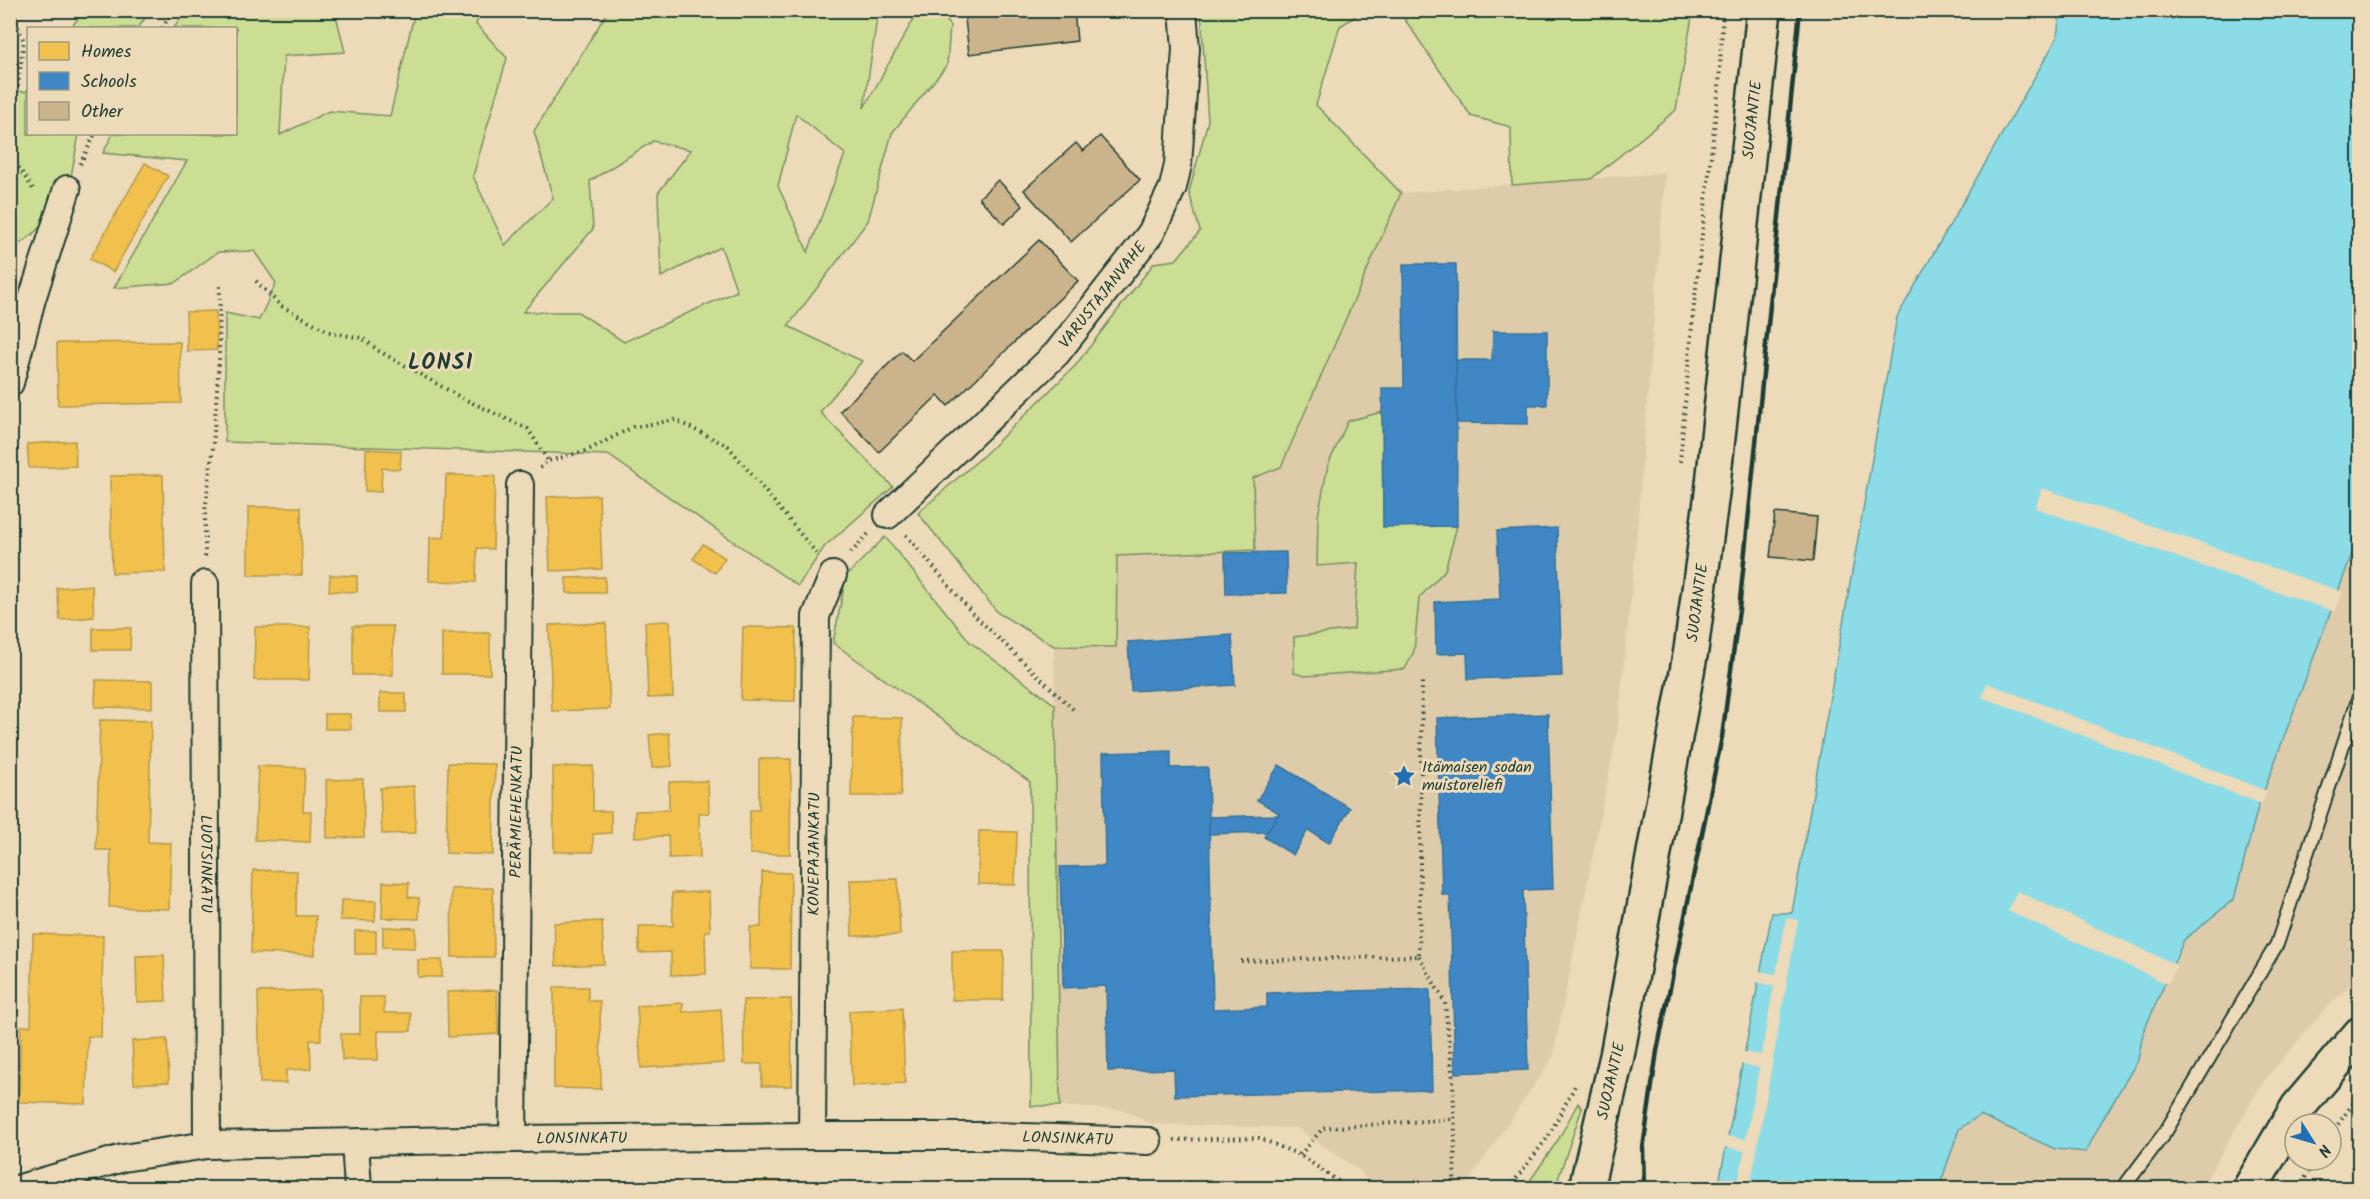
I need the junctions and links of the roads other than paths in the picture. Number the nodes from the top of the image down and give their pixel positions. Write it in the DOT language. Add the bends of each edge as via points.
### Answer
graph roads {
  1 [pos="1183,10"];
  2 [pos="1764,10"];
  3 [pos="67,189"];
  4 [pos="10,383"];
  5 [pos="520,485"];
  6 [pos="888,514"];
  7 [pos="833,575"];
  8 [pos="205,584"];
  9 [pos="2360,694"];
  10 [pos="2360,1034"];
  11 [pos="812,1136"];
  12 [pos="513,1139"];
  13 [pos="1148,1141"];
  14 [pos="355,1143"];
  15 [pos="207,1145"];
  16 [pos="20,1188"];
  17 [pos="358,1188"];
  18 [pos="1586,1188"];
  19 [pos="2123,1188"];
  20 [pos="2250,1188"];
  1 -- 6 [label="street, VARUSTAJANVAHE" via="1186,49 1178,165 1173,187 1151,232 1058,353"];
  2 -- 18 [label="street, SUOJANTIE" via="1712,493 1691,650 1617,1056"];
  3 -- 4 [label="street"];
  5 -- 12 [label="street, PERÄMIEHENKATU"];
  7 -- 11 [label="street, KONEPAJANKATU" via="816,616"];
  8 -- 15 [label="street, LUOTSINKATU"];
  9 -- 19 [label="lane" via="2277,944 2166,1131"];
  10 -- 20 [label="street" via="2298,1107"];
  11 -- 12 [label="street, LONSINKATU"];
  11 -- 13 [label="street, LONSINKATU"];
  12 -- 14 [label="street, LONSINKATU"];
  14 -- 15 [label="street, LONSINKATU"];
  14 -- 17 [label="street"];
  15 -- 16 [label="street, LONSINKATU" via="123,1158"];
}
